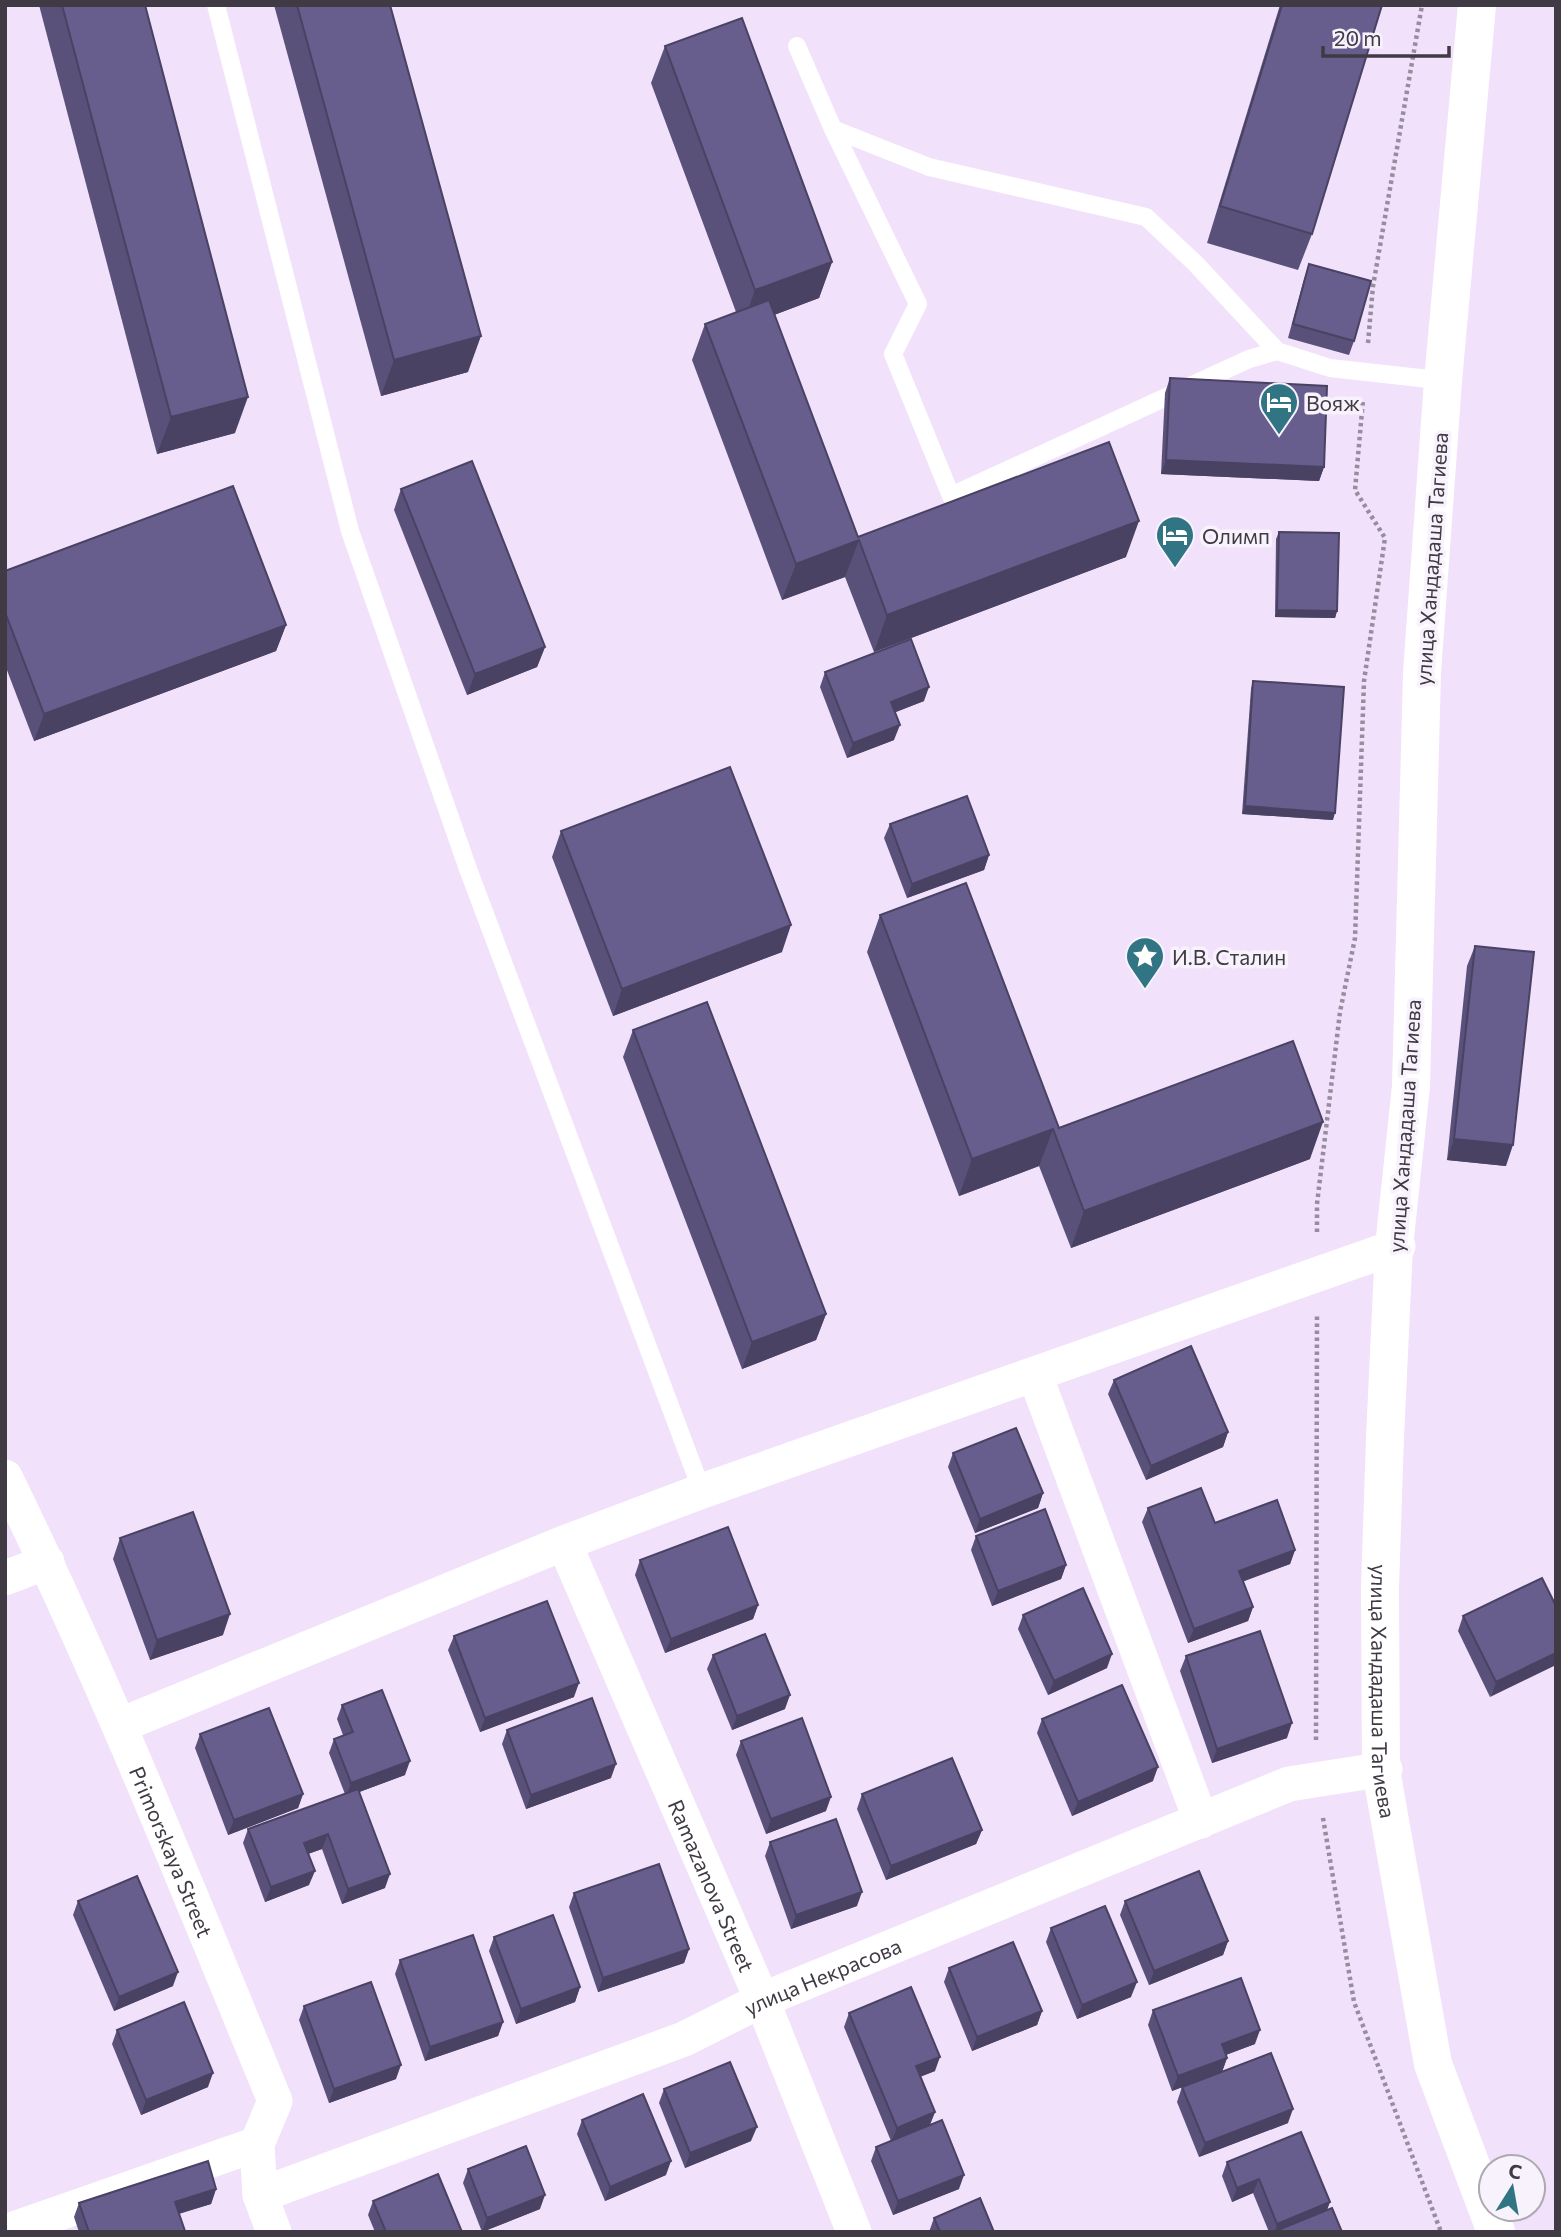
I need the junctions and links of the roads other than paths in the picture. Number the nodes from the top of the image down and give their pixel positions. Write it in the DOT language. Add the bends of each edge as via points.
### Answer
graph roads {
  1 [pos="216,5"];
  2 [pos="1477,5"];
  3 [pos="1483,5"];
  4 [pos="797,46"];
  5 [pos="833,129"];
  6 [pos="1277,351"];
  7 [pos="1446,381"];
  8 [pos="1396,1246"];
  9 [pos="1035,1375"];
  10 [pos="5,1477"];
  11 [pos="702,1491"];
  12 [pos="564,1543"];
  13 [pos="47,1562"];
  14 [pos="5,1578"];
  15 [pos="121,1725"];
  16 [pos="1383,1770"];
  17 [pos="1201,1821"];
  18 [pos="762,2000"];
  19 [pos="257,2144"];
  20 [pos="1477,2168"];
  21 [pos="260,2195"];
  22 [pos="5,2231"];
  23 [pos="274,2232"];
  24 [pos="854,2232"];
  25 [pos="1499,2232"];
  1 -- 11 [label="lane" via="350,531 468,869"];
  2 -- 7 [label="street, улица Хандадаша Тагиева"];
  3 -- 7 [label="street, улица Хандадаша Тагиева"];
  4 -- 5 [label="lane"];
  5 -- 6 [label="lane" via="929,167 1146,216"];
  5 -- 6 [label="lane" via="918,304 893,354 951,496 1249,359"];
  6 -- 7 [label="lane" via="1330,368"];
  7 -- 8 [label="street, улица Хандадаша Тагиева" via="1424,711 1416,1088"];
  8 -- 9 [label="street"];
  8 -- 16 [label="street, улица Хандадаша Тагиева"];
  9 -- 11 [label="street"];
  9 -- 17 [label="street"];
  10 -- 13 [label="street, Primorskaya Street"];
  11 -- 12 [label="street"];
  12 -- 15 [label="street"];
  12 -- 18 [label="street, Ramazanova Street"];
  13 -- 14 [label="street"];
  13 -- 15 [label="street, Primorskaya Street"];
  15 -- 19 [label="street, Primorskaya Street" via="275,2102"];
  16 -- 17 [label="street, улица Некрасова" via="1289,1784"];
  16 -- 20 [label="street, улица Хандадаша Тагиева" via="1437,2064"];
  16 -- 25 [label="street, улица Хандадаша Тагиева" via="1433,2064"];
  17 -- 18 [label="street, улица Некрасова"];
  18 -- 21 [label="street, улица Некрасова" via="684,2039"];
  18 -- 24 [label="street, Ramazanova Street"];
  19 -- 21 [label="street, Primorskaya Street"];
  19 -- 22 [label="street"];
  21 -- 23 [label="street, Primorskaya Street"];
}
